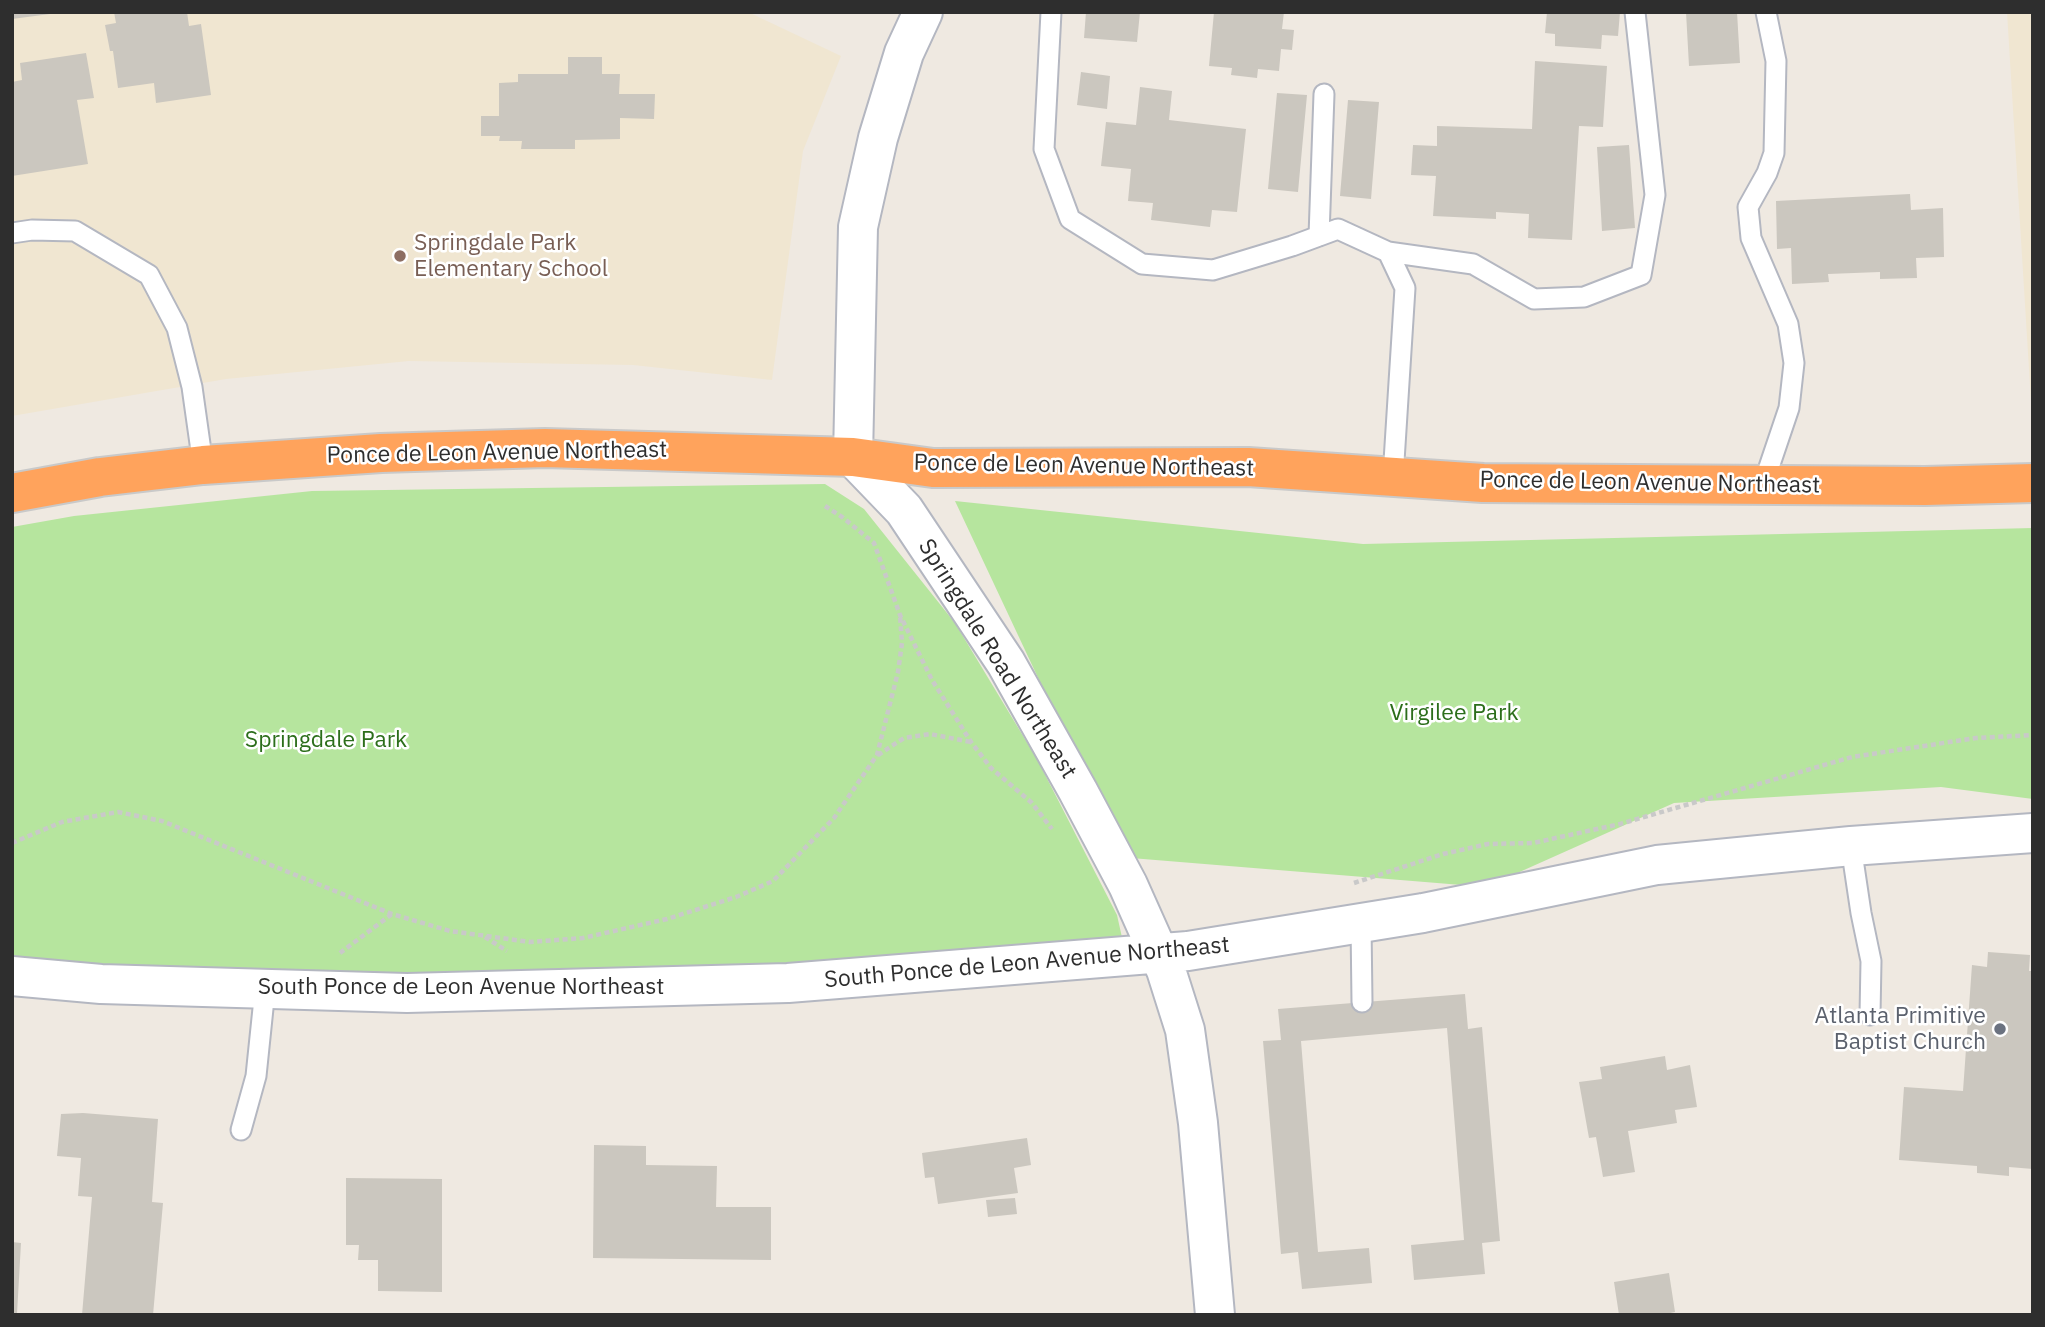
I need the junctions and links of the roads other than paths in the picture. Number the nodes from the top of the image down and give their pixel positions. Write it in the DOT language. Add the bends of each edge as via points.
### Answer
graph roads {
  1 [pos="923,12"];
  2 [pos="1051,12"];
  3 [pos="1635,12"];
  4 [pos="1766,12"];
  5 [pos="1324,94"];
  6 [pos="12,233"];
  7 [pos="1319,236"];
  8 [pos="1388,252"];
  9 [pos="853,457"];
  10 [pos="202,465"];
  11 [pos="1393,477"];
  12 [pos="2033,483"];
  13 [pos="1763,485"];
  14 [pos="12,493"];
  15 [pos="2033,833"];
  16 [pos="1851,846"];
  17 [pos="1361,924"];
  18 [pos="1159,954"];
  19 [pos="12,976"];
  20 [pos="265,989"];
  21 [pos="1362,1002"];
  22 [pos="1870,1015"];
  23 [pos="240,1130"];
  24 [pos="1214,1315"];
  1 -- 9 [label="street" via="904,53 877,138 858,227"];
  2 -- 7 [label="lane" via="1044,149 1070,219 1142,264 1213,270"];
  3 -- 8 [label="lane" via="1655,195 1641,275 1584,297 1534,299 1473,264"];
  4 -- 13 [label="lane" via="1776,61 1774,153 1748,207 1751,237 1788,324 1794,363 1789,408"];
  5 -- 7 [label="lane"];
  6 -- 10 [label="lane" via="75,231 149,275 177,328 192,387"];
  7 -- 8 [label="lane" via="1338,229"];
  8 -- 11 [label="lane" via="1405,288"];
  9 -- 10 [label="highway, Ponce de Leon Avenue Northeast" via="545,448"];
  9 -- 11 [label="highway, Ponce de Leon Avenue Northeast" via="933,468 1248,467"];
  9 -- 18 [label="street, Springdale Road Northeast" via="904,510 1006,663 1128,885"];
  10 -- 14 [label="highway, Ponce de Leon Avenue Northeast"];
  11 -- 13 [label="highway, Ponce de Leon Avenue Northeast"];
  12 -- 13 [label="highway, Ponce de Leon Avenue Northeast"];
  15 -- 16 [label="street, South Ponce de Leon Avenue Northeast"];
  16 -- 17 [label="street, South Ponce de Leon Avenue Northeast" via="1657,865"];
  16 -- 22 [label="lane" via="1871,961"];
  17 -- 18 [label="street, South Ponce de Leon Avenue Northeast"];
  17 -- 21 [label="lane"];
  18 -- 20 [label="street, South Ponce de Leon Avenue Northeast" via="788,983 421,992"];
  18 -- 24 [label="street, Springdale Road Northeast" via="1185,1030 1198,1122"];
  19 -- 20 [label="street, South Ponce de Leon Avenue Northeast" via="101,985"];
  20 -- 23 [label="lane" via="256,1076"];
}
